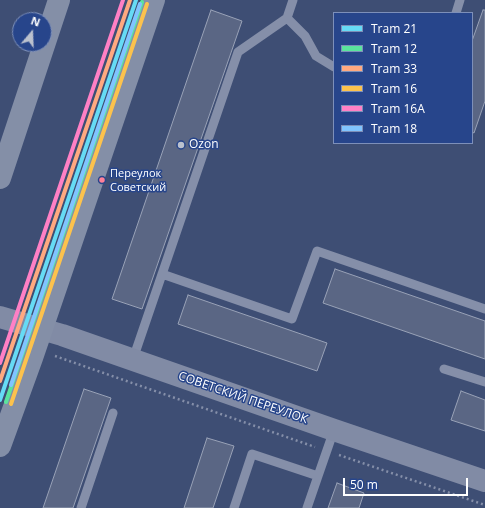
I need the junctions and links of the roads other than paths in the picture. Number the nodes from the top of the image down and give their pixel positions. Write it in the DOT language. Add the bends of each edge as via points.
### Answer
graph roads {
  1 [pos="59,0"];
  2 [pos="154,0"];
  3 [pos="293,0"];
  4 [pos="460,0"];
  5 [pos="456,12"];
  6 [pos="287,18"];
  7 [pos="333,66"];
  8 [pos="0,178"];
  9 [pos="162,274"];
  10 [pos="485,309"];
  11 [pos="0,317"];
  12 [pos="42,329"];
  13 [pos="133,359"];
  14 [pos="444,369"];
  15 [pos="485,382"];
  16 [pos="113,413"];
  17 [pos="334,430"];
  18 [pos="0,446"];
  19 [pos="318,476"];
  20 [pos="485,481"];
  21 [pos="81,508"];
  22 [pos="234,508"];
  23 [pos="307,508"];
  1 -- 8 [label="main road"];
  2 -- 12 [label="main road"];
  3 -- 6 [label="lane"];
  4 -- 5 [label="lane"];
  6 -- 7 [label="lane" via="305,36 316,56"];
  6 -- 9 [label="lane" via="238,52"];
  9 -- 10 [label="lane" via="292,319 317,251"];
  9 -- 13 [label="lane"];
  11 -- 12 [label="street, СОВЕТСКИЙ ПЕРЕУЛОК"];
  12 -- 13 [label="street, СОВЕТСКИЙ ПЕРЕУЛОК"];
  12 -- 18 [label="main road"];
  13 -- 17 [label="street, СОВЕТСКИЙ ПЕРЕУЛОК"];
  14 -- 15 [label="lane"];
  16 -- 21 [label="lane"];
  17 -- 19 [label="lane"];
  17 -- 20 [label="street, СОВЕТСКИЙ ПЕРЕУЛОК"];
  19 -- 22 [label="lane" via="252,454"];
  19 -- 23 [label="lane"];
}
